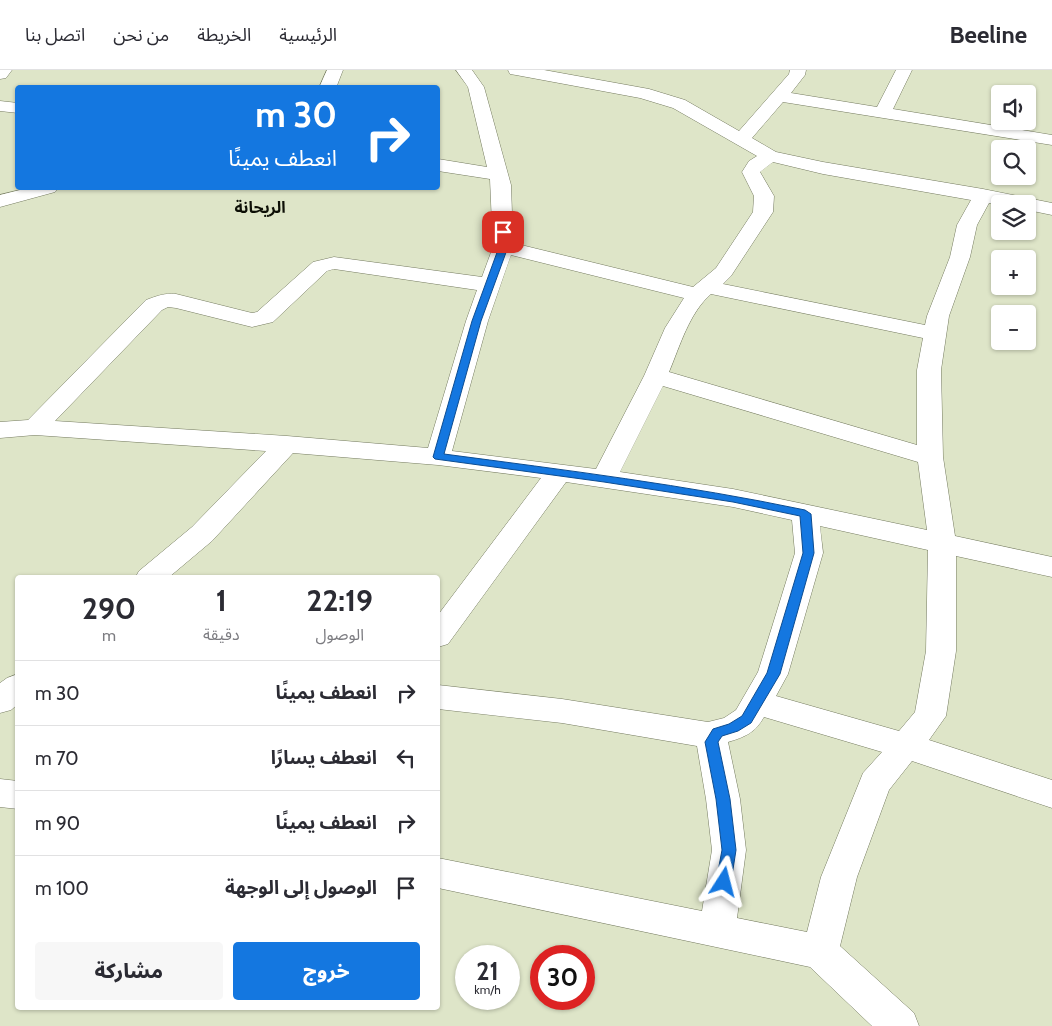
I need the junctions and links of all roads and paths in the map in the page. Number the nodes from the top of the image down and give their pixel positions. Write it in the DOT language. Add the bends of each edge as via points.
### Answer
graph roads {
  1 [pos="4,70"];
  2 [pos="335,70"];
  3 [pos="464,70"];
  4 [pos="516,70"];
  5 [pos="798,70"];
  6 [pos="904,70"];
  7 [pos="0,74"];
  8 [pos="575,75"];
  9 [pos="328,85"];
  10 [pos="778,96"];
  11 [pos="0,106"];
  12 [pos="15,108"];
  13 [pos="883,112"];
  14 [pos="740,140"];
  15 [pos="1052,140"];
  16 [pos="770,156"];
  17 [pos="440,165"];
  18 [pos="498,174"];
  19 [pos="41,190"];
  20 [pos="983,195"];
  21 [pos="991,197"];
  22 [pos="0,201"];
  23 [pos="1036,206"];
  24 [pos="1052,209"];
  25 [pos="504,247"];
  26 [pos="490,285"];
  27 [pos="703,291"];
  28 [pos="935,334"];
  29 [pos="656,376"];
  30 [pos="35,427"];
  31 [pos="0,430"];
  32 [pos="287,444"];
  33 [pos="438,457"];
  34 [pos="930,457"];
  35 [pos="559,472"];
  36 [pos="604,478"];
  37 [pos="805,514"];
  38 [pos="942,543"];
  39 [pos="1052,567"];
  40 [pos="153,575"];
  41 [pos="440,633"];
  42 [pos="15,688"];
  43 [pos="440,696"];
  44 [pos="0,701"];
  45 [pos="758,703"];
  46 [pos="714,736"];
  47 [pos="906,746"];
  48 [pos="0,793"];
  49 [pos="1052,794"];
  50 [pos="15,796"];
  51 [pos="440,873"];
  52 [pos="717,930"];
  53 [pos="820,952"];
  54 [pos="900,1026"];
  1 -- 7 [label="street"];
  2 -- 9 [label="street"];
  3 -- 18 [label="street" via="476,86"];
  4 -- 8 [label="street"];
  5 -- 10 [label="street"];
  6 -- 13 [label="street"];
  8 -- 14 [label="street" via="679,104"];
  10 -- 13 [label="street"];
  10 -- 14 [label="street"];
  11 -- 12 [label="street"];
  13 -- 15 [label="street"];
  14 -- 16 [label="street"];
  16 -- 20 [label="street"];
  16 -- 27 [label="street" via="756,165 752,172 764,196 764,212 724,272"];
  17 -- 18 [label="street"];
  18 -- 25 [label="street"];
  19 -- 22 [label="street"];
  20 -- 21 [label="street"];
  20 -- 28 [label="street" via="967,225"];
  23 -- 24 [label="street"];
  25 -- 26 [label="street"];
  25 -- 27 [label="street"];
  26 -- 30 [label="street" via="334,263 320,266 259,320 165,300 154,305"];
  26 -- 33 [label="street"];
  27 -- 28 [label="street"];
  27 -- 29 [label="street" via="676,328"];
  28 -- 34 [label="street" via="929,370"];
  29 -- 34 [label="street"];
  29 -- 36 [label="street"];
  30 -- 31 [label="street"];
  30 -- 32 [label="street"];
  32 -- 33 [label="street"];
  32 -- 40 [label="street" via="202,534"];
  33 -- 35 [label="street"];
  34 -- 38 [label="street"];
  35 -- 36 [label="street"];
  35 -- 41 [label="street"];
  36 -- 37 [label="street" via="733,498"];
  37 -- 38 [label="street"];
  37 -- 45 [label="street" via="809,553 773,674"];
  38 -- 39 [label="street"];
  38 -- 47 [label="street" via="941,651 930,716"];
  42 -- 44 [label="street"];
  43 -- 46 [label="street" via="562,711"];
  45 -- 46 [label="street" via="747,719"];
  45 -- 47 [label="street"];
  46 -- 52 [label="street" via="712,742 729,850"];
  47 -- 49 [label="street"];
  47 -- 53 [label="street" via="875,784 840,877"];
  48 -- 50 [label="street"];
  51 -- 52 [label="street"];
  52 -- 53 [label="street"];
  53 -- 54 [label="street"];
}
